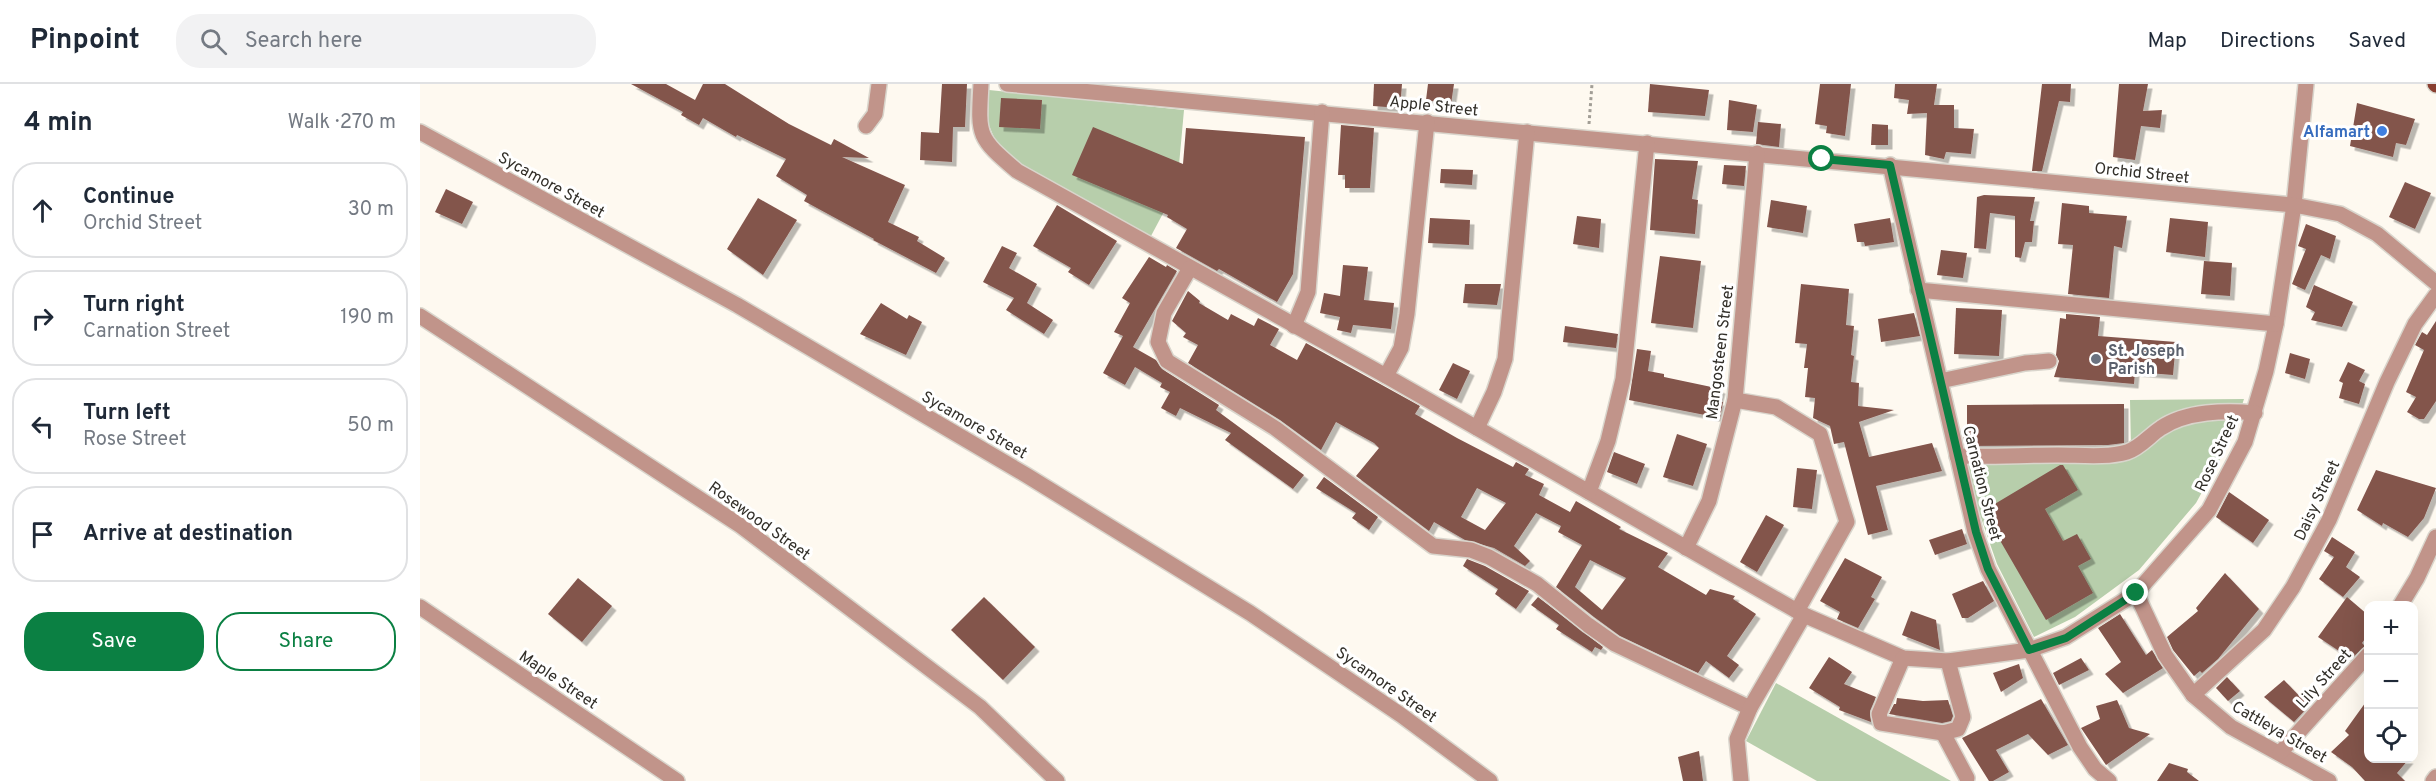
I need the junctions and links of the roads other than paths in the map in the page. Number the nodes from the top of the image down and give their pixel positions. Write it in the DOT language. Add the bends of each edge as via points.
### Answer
graph roads {
  1 [pos="879,84"];
  2 [pos="981,84"];
  3 [pos="1007,84"];
  4 [pos="2306,84"];
  5 [pos="1322,112"];
  6 [pos="1427,122"];
  7 [pos="866,126"];
  8 [pos="420,132"];
  9 [pos="1527,132"];
  10 [pos="1647,143"];
  11 [pos="1757,153"];
  12 [pos="1822,159"];
  13 [pos="1890,165"];
  14 [pos="2294,205"];
  15 [pos="1190,268"];
  16 [pos="2436,283"];
  17 [pos="1918,290"];
  18 [pos="2436,296"];
  19 [pos="420,316"];
  20 [pos="2276,324"];
  21 [pos="1294,326"];
  22 [pos="2049,361"];
  23 [pos="1386,376"];
  24 [pos="1940,381"];
  25 [pos="1734,400"];
  26 [pos="2255,413"];
  27 [pos="1477,428"];
  28 [pos="1957,456"];
  29 [pos="1589,492"];
  30 [pos="2436,537"];
  31 [pos="1686,548"];
  32 [pos="2136,593"];
  33 [pos="2403,601"];
  34 [pos="420,608"];
  35 [pos="1801,613"];
  36 [pos="2029,650"];
  37 [pos="1903,658"];
  38 [pos="2364,659"];
  39 [pos="1948,661"];
  40 [pos="2193,695"];
  41 [pos="1750,708"];
  42 [pos="1943,733"];
  43 [pos="2280,753"];
  44 [pos="2436,777"];
  45 [pos="1967,778"];
  46 [pos="1742,780"];
  47 [pos="677,781"];
  48 [pos="1057,781"];
  49 [pos="1490,781"];
  50 [pos="2109,781"];
  51 [pos="2329,781"];
  52 [pos="2433,781"];
  1 -- 7 [label="street" via="875,114"];
  2 -- 15 [label="street, Rose Street" via="979,126 989,148 1017,171"];
  3 -- 5 [label="street, Apple Street"];
  4 -- 14 [label="street, Rose Street"];
  5 -- 6 [label="street, Apple Street"];
  5 -- 21 [label="street" via="1308,292"];
  6 -- 9 [label="street, Apple Street"];
  6 -- 23 [label="street" via="1407,314 1401,348"];
  8 -- 49 [label="street, Sycamore Street" via="737,305 1036,482 1250,613 1401,715"];
  9 -- 10 [label="street, Apple Street"];
  9 -- 27 [label="street" via="1505,359"];
  10 -- 11 [label="street, Apple Street"];
  10 -- 29 [label="street" via="1623,379 1608,441"];
  11 -- 12 [label="street, Apple Street"];
  11 -- 25 [label="street, Mangosteen Street"];
  12 -- 13 [label="street, Orchid Street"];
  13 -- 14 [label="street, Orchid Street"];
  13 -- 17 [label="street, Carnation Street"];
  14 -- 16 [label="street, Orchid Street" via="2340,214 2378,234"];
  14 -- 20 [label="street, Rose Street"];
  15 -- 21 [label="street, Rose Street"];
  15 -- 41 [label="street" via="1164,314 1158,342 1167,361 1275,428 1433,546 1471,550 1489,557 1537,584 1615,644"];
  17 -- 20 [label="street"];
  17 -- 24 [label="street, Carnation Street"];
  18 -- 40 [label="street, Daisy Street" via="2415,324 2329,520 2293,587 2264,630"];
  19 -- 48 [label="street, Rosewood Street" via="741,526 980,707"];
  20 -- 26 [label="street, Rose Street"];
  21 -- 23 [label="street, Rose Street"];
  22 -- 24 [label="street"];
  23 -- 27 [label="street, Rose Street"];
  24 -- 28 [label="street, Carnation Street"];
  25 -- 31 [label="street, Mangosteen Street" via="1709,501"];
  25 -- 35 [label="street" via="1776,407 1820,434 1847,522"];
  26 -- 28 [label="street" via="2237,411 2178,420 2163,426 2128,452"];
  26 -- 32 [label="street, Rose Street" via="2245,442 2209,510"];
  27 -- 29 [label="street, Rose Street"];
  28 -- 36 [label="street, Carnation Street" via="1988,569"];
  29 -- 31 [label="street, Rose Street"];
  30 -- 33 [label="street"];
  31 -- 35 [label="street, Rose Street"];
  32 -- 36 [label="street, Rose Street" via="2066,638"];
  32 -- 40 [label="street, Cattleya Street" via="2165,655"];
  34 -- 47 [label="street, Maple Street"];
  35 -- 37 [label="street, Rose Street"];
  35 -- 41 [label="street"];
  36 -- 39 [label="street, Rose Street"];
  36 -- 50 [label="street, Carnation Street" via="2080,747"];
  37 -- 39 [label="street, Rose Street"];
  37 -- 42 [label="street" via="1879,714 1881,723"];
  38 -- 43 [label="street, Lily Street"];
  39 -- 42 [label="street" via="1963,717 1958,729"];
  40 -- 43 [label="street, Cattleya Street" via="2231,727"];
  41 -- 46 [label="street" via="1737,739"];
  42 -- 45 [label="street"];
  43 -- 51 [label="street, Cattleya Street"];
  44 -- 52 [label="street"];
}
